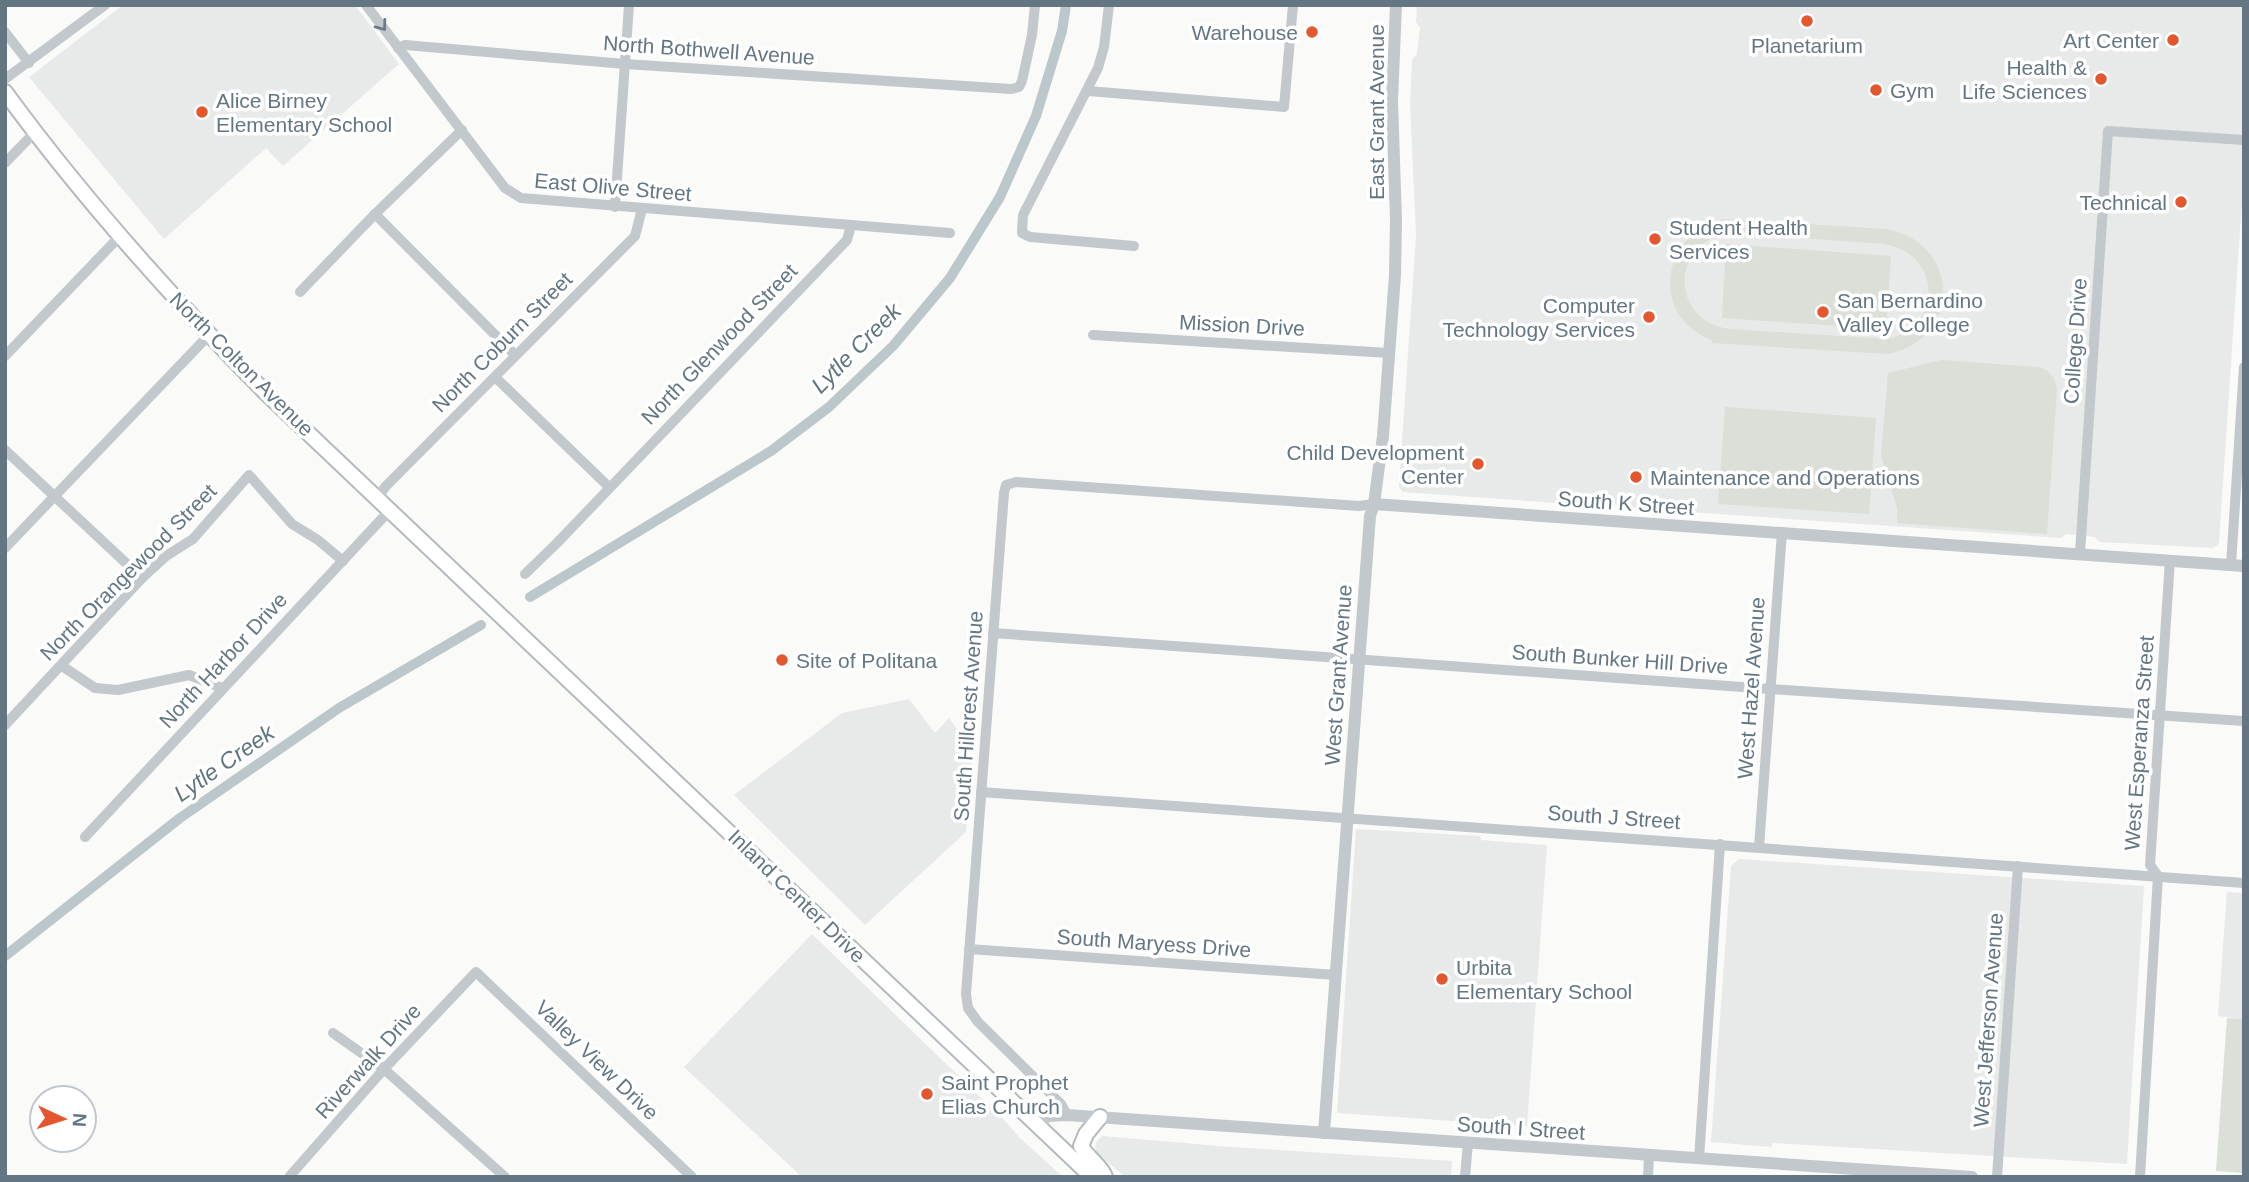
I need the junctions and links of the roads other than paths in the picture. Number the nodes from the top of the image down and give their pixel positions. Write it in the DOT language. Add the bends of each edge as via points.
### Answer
graph roads {
  1 [pos="105,5"];
  2 [pos="366,5"];
  3 [pos="629,5"];
  4 [pos="1035,5"];
  5 [pos="1109,5"];
  6 [pos="1293,5"];
  7 [pos="1396,5"];
  8 [pos="5,32"];
  9 [pos="398,48"];
  10 [pos="29,63"];
  11 [pos="625,64"];
  12 [pos="5,79"];
  13 [pos="1088,91"];
  14 [pos="5,92"];
  15 [pos="462,130"];
  16 [pos="35,132"];
  17 [pos="2244,140"];
  18 [pos="5,163"];
  19 [pos="615,207"];
  20 [pos="642,209"];
  21 [pos="375,214"];
  22 [pos="1396,220"];
  23 [pos="851,225"];
  24 [pos="950,233"];
  25 [pos="120,237"];
  26 [pos="1133,246"];
  27 [pos="300,292"];
  28 [pos="209,335"];
  29 [pos="1093,335"];
  30 [pos="1388,353"];
  31 [pos="515,355"];
  32 [pos="5,356"];
  33 [pos="2244,368"];
  34 [pos="495,377"];
  35 [pos="5,450"];
  36 [pos="1006,485"];
  37 [pos="609,487"];
  38 [pos="54,497"];
  39 [pos="378,497"];
  40 [pos="1374,504"];
  41 [pos="390,510"];
  42 [pos="1782,532"];
  43 [pos="5,548"];
  44 [pos="2080,553"];
  45 [pos="2170,560"];
  46 [pos="343,561"];
  47 [pos="2237,565"];
  48 [pos="525,574"];
  49 [pos="142,578"];
  50 [pos="501,615"];
  51 [pos="993,634"];
  52 [pos="1359,660"];
  53 [pos="62,666"];
  54 [pos="222,688"];
  55 [pos="1769,689"];
  56 [pos="2160,715"];
  57 [pos="2244,721"];
  58 [pos="5,725"];
  59 [pos="981,792"];
  60 [pos="1348,817"];
  61 [pos="85,837"];
  62 [pos="1720,844"];
  63 [pos="1759,848"];
  64 [pos="2018,866"];
  65 [pos="2158,876"];
  66 [pos="2244,883"];
  67 [pos="969,950"];
  68 [pos="476,972"];
  69 [pos="1335,975"];
  70 [pos="333,1033"];
  71 [pos="384,1069"];
  72 [pos="1067,1115"];
  73 [pos="1100,1117"];
  74 [pos="1037,1124"];
  75 [pos="1324,1133"];
  76 [pos="1468,1143"];
  77 [pos="1649,1155"];
  78 [pos="1699,1159"];
  79 [pos="1830,1172"];
  80 [pos="289,1177"];
  81 [pos="505,1177"];
  82 [pos="692,1177"];
  83 [pos="1093,1177"];
  84 [pos="1105,1177"];
  85 [pos="1465,1177"];
  86 [pos="1648,1177"];
  87 [pos="1972,1177"];
  88 [pos="1997,1177"];
  89 [pos="2140,1177"];
  1 -- 10 [label="street"];
  2 -- 9 [label="street, East Olive Street, one-way"];
  3 -- 11 [label="street"];
  4 -- 11 [label="street, North Bothwell Avenue" via="1022,81 1011,89"];
  5 -- 13 [label="street" via="1104,47"];
  6 -- 13 [label="street" via="1284,107"];
  7 -- 22 [label="street, East Grant Avenue" via="1392,101"];
  8 -- 10 [label="street"];
  9 -- 11 [label="street, North Bothwell Avenue"];
  9 -- 15 [label="street, East Olive Street"];
  10 -- 12 [label="street"];
  11 -- 19 [label="street"];
  13 -- 26 [label="street" via="1023,215 1022,233"];
  14 -- 16 [label="main road, North Colton Avenue"];
  15 -- 19 [label="street, East Olive Street" via="505,188 521,198"];
  15 -- 21 [label="street"];
  16 -- 18 [label="street"];
  16 -- 25 [label="main road, North Colton Avenue"];
  17 -- 44 [label="street, College Drive" via="2108,131"];
  19 -- 20 [label="street, East Olive Street"];
  20 -- 23 [label="street, East Olive Street"];
  20 -- 31 [label="street, North Coburn Street" via="635,236"];
  21 -- 27 [label="street"];
  21 -- 31 [label="street"];
  22 -- 30 [label="street, West Grant Avenue"];
  23 -- 24 [label="street, East Olive Street"];
  23 -- 37 [label="street, North Glenwood Street" via="847,240"];
  25 -- 28 [label="main road, North Colton Avenue"];
  25 -- 32 [label="street"];
  28 -- 38 [label="street"];
  28 -- 39 [label="main road, North Colton Avenue"];
  29 -- 30 [label="street, Mission Drive"];
  30 -- 40 [label="street, West Grant Avenue"];
  31 -- 34 [label="street, North Coburn Street"];
  33 -- 47 [label="street"];
  34 -- 37 [label="street"];
  34 -- 39 [label="street, North Coburn Street"];
  35 -- 38 [label="street"];
  36 -- 40 [label="street, South K Street" via="1016,482"];
  36 -- 51 [label="street, South Hillcrest Avenue"];
  37 -- 48 [label="street, North Glenwood Street"];
  38 -- 43 [label="street"];
  38 -- 49 [label="street"];
  39 -- 41 [label="main road, North Colton Avenue"];
  40 -- 42 [label="street, South K Street"];
  40 -- 52 [label="street, West Grant Avenue"];
  41 -- 46 [label="street, North Harbor Drive"];
  41 -- 50 [label="main road, North Colton Avenue"];
  42 -- 44 [label="street, South K Street"];
  42 -- 55 [label="street, West Hazel Avenue"];
  44 -- 45 [label="street, South K Street"];
  45 -- 47 [label="street, South K Street"];
  45 -- 56 [label="street, West Esperanza Street"];
  46 -- 49 [label="street, North Orangewood Street" via="292,524 249,475 193,539"];
  46 -- 54 [label="street, North Harbor Drive"];
  49 -- 53 [label="street, North Orangewood Street"];
  50 -- 74 [label="main road, Inland Center Drive"];
  51 -- 52 [label="street, South Bunker Hill Drive"];
  51 -- 59 [label="street, South Hillcrest Avenue"];
  52 -- 55 [label="street, South Bunker Hill Drive"];
  52 -- 60 [label="street, West Grant Avenue"];
  53 -- 54 [label="street" via="95,688 118,690 189,675"];
  53 -- 58 [label="street, North Orangewood Street"];
  54 -- 61 [label="street, North Harbor Drive"];
  55 -- 56 [label="street, South Bunker Hill Drive"];
  55 -- 63 [label="street, West Hazel Avenue"];
  56 -- 57 [label="street, South Bunker Hill Drive"];
  56 -- 65 [label="street, West Esperanza Street" via="2150,865"];
  59 -- 60 [label="street, South J Street"];
  59 -- 67 [label="street, South Hillcrest Avenue"];
  60 -- 62 [label="street, South J Street"];
  60 -- 69 [label="street, West Grant Avenue"];
  62 -- 63 [label="street, South J Street"];
  62 -- 78 [label="street"];
  63 -- 64 [label="street, South J Street"];
  64 -- 65 [label="street, South J Street"];
  64 -- 88 [label="street, West Jefferson Avenue"];
  65 -- 66 [label="street, South J Street"];
  65 -- 89 [label="street, West Esperanza Street"];
  67 -- 69 [label="street, South Maryess Drive"];
  67 -- 72 [label="street" via="968,1008"];
  68 -- 71 [label="street, Riverwalk Drive"];
  68 -- 82 [label="street, Valley View Drive"];
  69 -- 75 [label="street, West Grant Avenue"];
  70 -- 71 [label="street"];
  71 -- 80 [label="street, Riverwalk Drive"];
  71 -- 81 [label="street"];
  72 -- 73 [label="street, South I Street"];
  72 -- 74 [label="street, South I Street" via="1048,1116"];
  73 -- 75 [label="street, South I Street"];
  73 -- 84 [label="main road" via="1082,1146"];
  74 -- 83 [label="main road, Inland Center Drive"];
  75 -- 76 [label="street, South I Street"];
  76 -- 77 [label="street, South I Street"];
  76 -- 85 [label="street"];
  77 -- 78 [label="street, South I Street"];
  77 -- 86 [label="street"];
  78 -- 79 [label="street, South I Street"];
  79 -- 87 [label="street, South I Street"];
}
